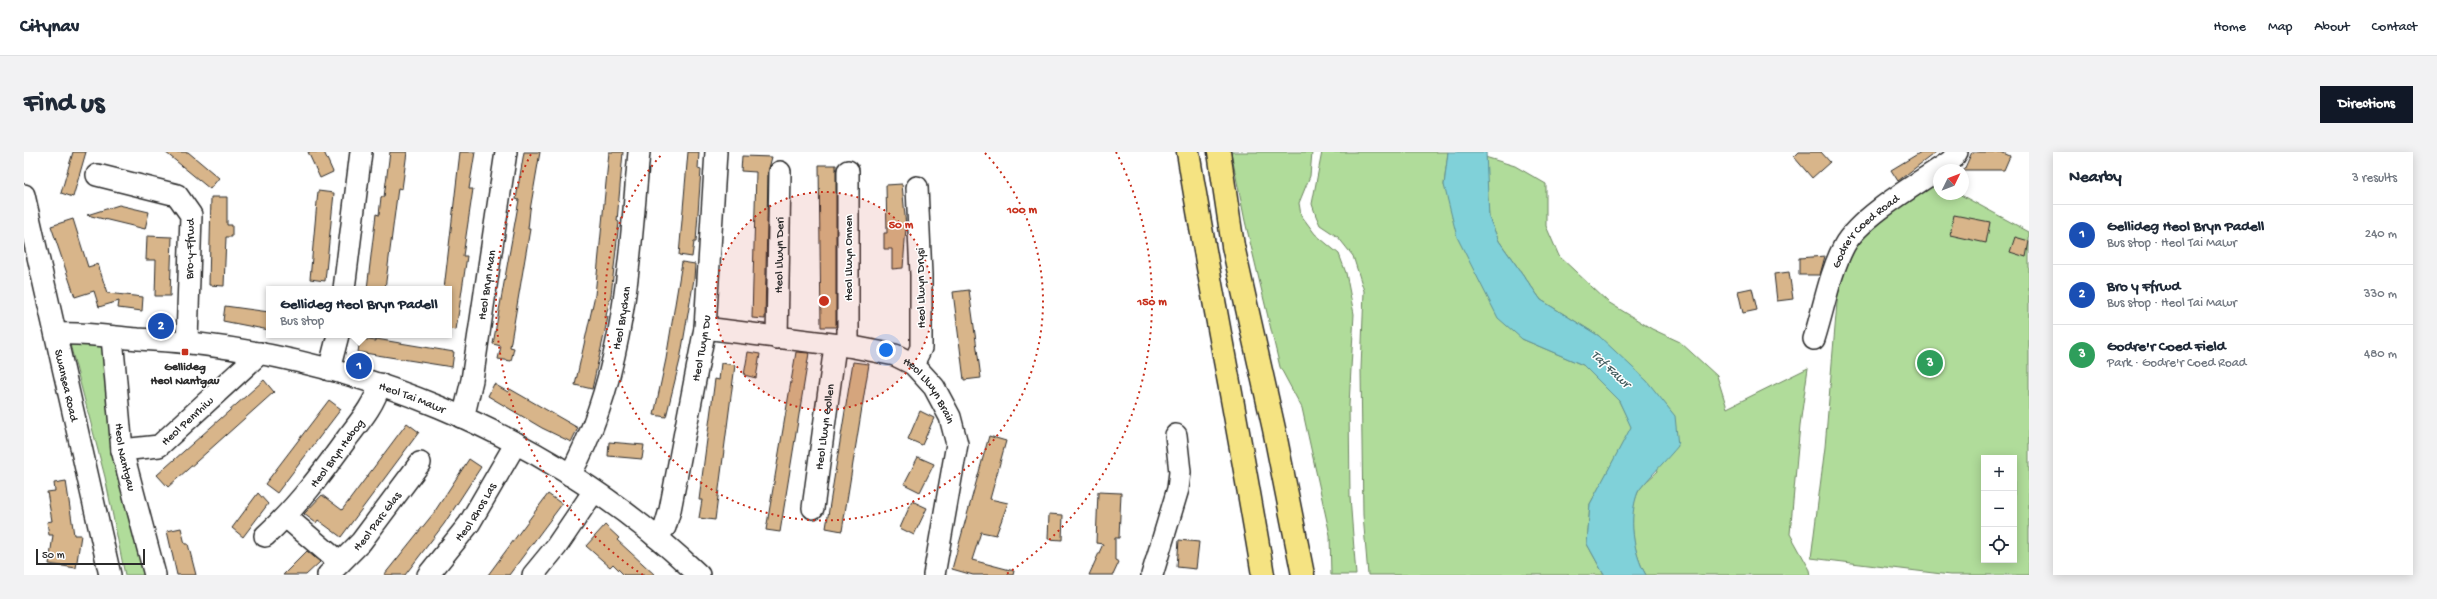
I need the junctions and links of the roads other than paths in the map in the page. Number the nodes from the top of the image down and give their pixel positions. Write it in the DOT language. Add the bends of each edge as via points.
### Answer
graph roads {
  1 [pos="348,152"];
  2 [pos="361,152"];
  3 [pos="506,152"];
  4 [pos="639,152"];
  5 [pos="716,152"];
  6 [pos="1188,152"];
  7 [pos="1219,152"];
  8 [pos="1957,152"];
  9 [pos="848,171"];
  10 [pos="780,172"];
  11 [pos="358,173"];
  12 [pos="97,175"];
  13 [pos="917,187"];
  14 [pos="25,204"];
  15 [pos="344,286"];
  16 [pos="705,328"];
  17 [pos="57,334"];
  18 [pos="112,337"];
  19 [pos="337,338"];
  20 [pos="777,338"];
  21 [pos="1814,339"];
  22 [pos="187,341"];
  23 [pos="841,346"];
  24 [pos="260,353"];
  25 [pos="913,364"];
  26 [pos="329,370"];
  27 [pos="380,384"];
  28 [pos="461,417"];
  29 [pos="1176,435"];
  30 [pos="516,443"];
  31 [pos="122,450"];
  32 [pos="420,463"];
  33 [pos="570,475"];
  34 [pos="594,491"];
  35 [pos="813,508"];
  36 [pos="286,517"];
  37 [pos="265,536"];
  38 [pos="656,537"];
  39 [pos="334,569"];
  40 [pos="110,575"];
  41 [pos="155,575"];
  42 [pos="428,575"];
  43 [pos="533,575"];
  44 [pos="699,575"];
  45 [pos="934,575"];
  46 [pos="1152,575"];
  47 [pos="1263,575"];
  48 [pos="1303,575"];
  1 -- 11 [label="street"];
  2 -- 11 [label="street"];
  3 -- 28 [label="street, Heol Bryn Man" via="472,380"];
  4 -- 33 [label="street, Heol Brychan" via="624,312 613,362 585,448"];
  5 -- 16 [label="street, Heol Twyn Du"];
  6 -- 47 [label="highway"];
  7 -- 48 [label="highway" via="1233,246 1274,429"];
  8 -- 21 [label="street, Godre'r Coed Road" via="1951,161 1861,225 1845,245"];
  9 -- 23 [label="street, Heol Llwyn Onnen"];
  10 -- 20 [label="street, Heol Llwyn Deri"];
  11 -- 15 [label="street"];
  12 -- 22 [label="street, Bro-y-Ffrwd" via="177,195 191,215"];
  13 -- 25 [label="street, Heol Llwyn Drysi" via="921,348"];
  14 -- 17 [label="street, Swansea Road"];
  16 -- 20 [label="street, Heol Llwyn Brain"];
  16 -- 38 [label="street, Heol Twyn Du" via="670,510 665,527"];
  17 -- 18 [label="street, Heol Tai Mawr"];
  17 -- 40 [label="street, Swansea Road"];
  18 -- 22 [label="street, Heol Tai Mawr"];
  18 -- 31 [label="street, Heol Nantgau"];
  19 -- 26 [label="street"];
  20 -- 23 [label="street, Heol Llwyn Brain"];
  22 -- 24 [label="street, Heol Tai Mawr"];
  23 -- 25 [label="street, Heol Llwyn Brain" via="895,355"];
  23 -- 35 [label="street, Heol Llwyn Gollen"];
  24 -- 26 [label="street, Heol Tai Mawr"];
  24 -- 31 [label="street, Heol Penrhiw" via="159,446"];
  25 -- 45 [label="street, Heol Llwyn Brain" via="934,387 950,417 957,444"];
  26 -- 27 [label="street, Heol Tai Mawr"];
  27 -- 28 [label="street, Heol Tai Mawr" via="420,398"];
  27 -- 36 [label="street, Heol Bryn Hebog" via="373,403"];
  28 -- 30 [label="street, Heol Tai Mawr"];
  29 -- 46 [label="street" via="1187,458"];
  30 -- 33 [label="street, Heol Tai Mawr"];
  30 -- 42 [label="street, Heol Rhos Las" via="469,524"];
  31 -- 41 [label="street, Heol Nantgau"];
  32 -- 39 [label="street, Heol Parc Glas" via="361,542"];
  33 -- 34 [label="street, Heol Tai Mawr"];
  34 -- 38 [label="street, Heol Tai Mawr"];
  34 -- 43 [label="street" via="556,547"];
  36 -- 37 [label="street, Heol Bryn Hebog"];
  36 -- 39 [label="street"];
  38 -- 44 [label="street, Heol Tai Mawr"];
}
